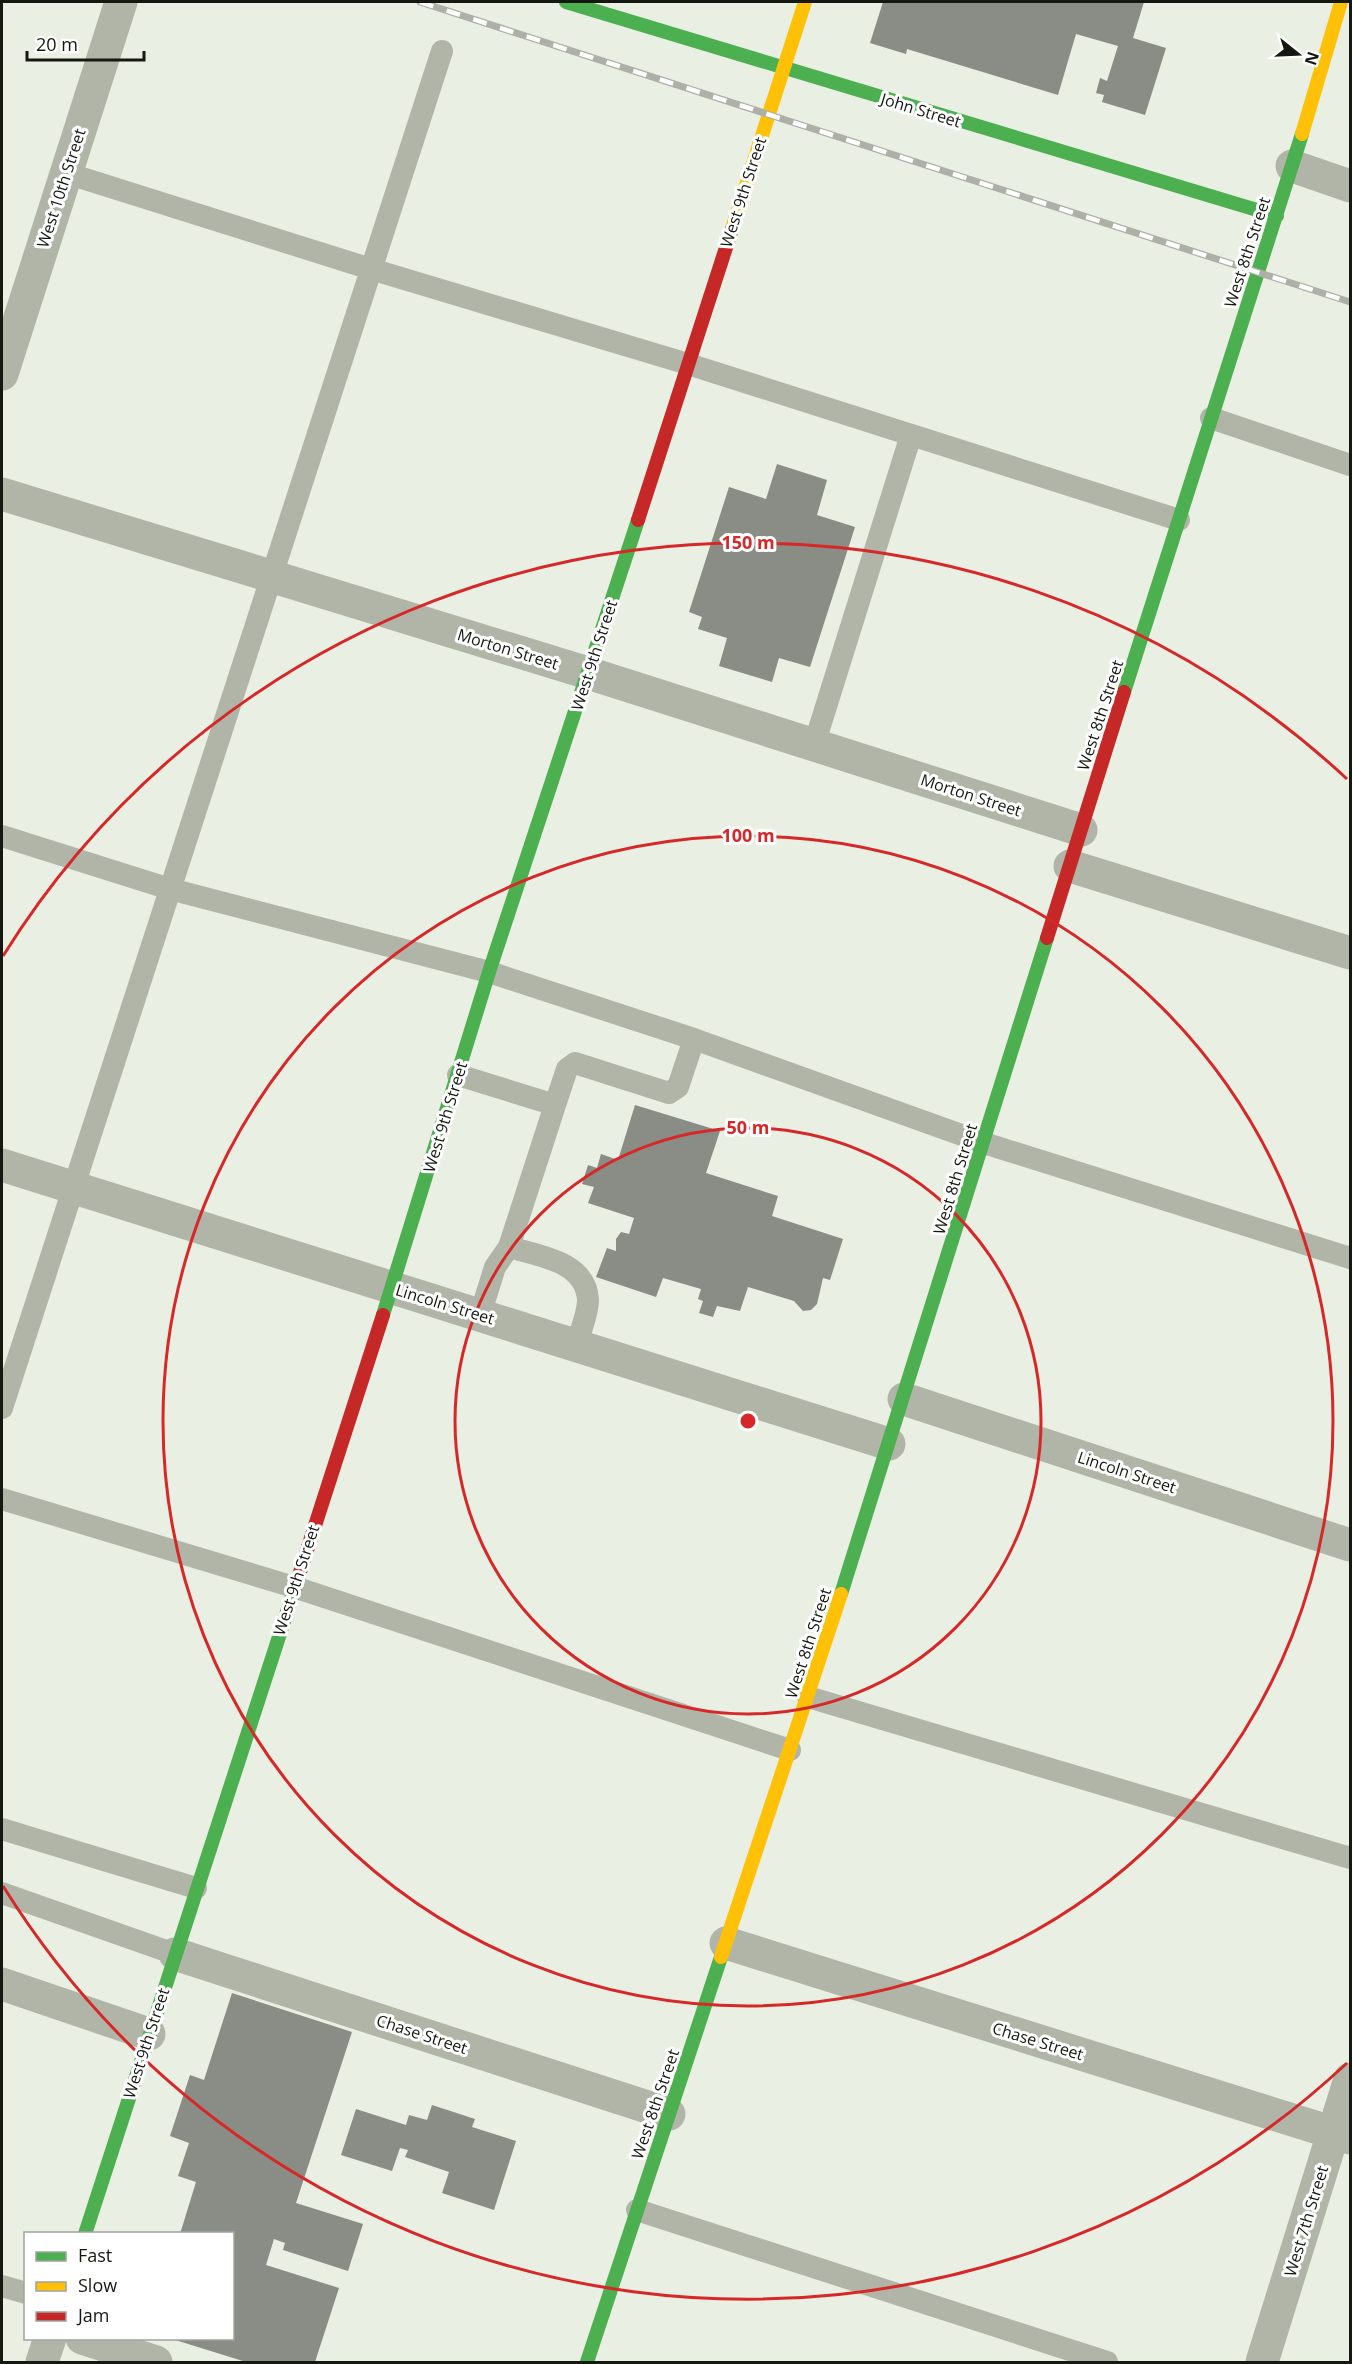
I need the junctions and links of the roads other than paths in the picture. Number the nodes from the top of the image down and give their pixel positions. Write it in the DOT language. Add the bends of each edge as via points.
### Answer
graph roads {
  1 [pos="121,2"];
  2 [pos="566,2"];
  3 [pos="804,2"];
  4 [pos="1341,2"];
  5 [pos="442,51"];
  6 [pos="783,69"];
  7 [pos="1292,166"];
  8 [pos="66,173"];
  9 [pos="1350,186"];
  10 [pos="1276,216"];
  11 [pos="372,269"];
  12 [pos="688,364"];
  13 [pos="2,374"];
  14 [pos="1211,418"];
  15 [pos="910,435"];
  16 [pos="1350,465"];
  17 [pos="2,494"];
  18 [pos="1179,520"];
  19 [pos="271,576"];
  20 [pos="588,674"];
  21 [pos="814,745"];
  22 [pos="1081,830"];
  23 [pos="2,836"];
  24 [pos="1070,866"];
  25 [pos="170,889"];
  26 [pos="1350,953"];
  27 [pos="489,972"];
  28 [pos="694,1039"];
  29 [pos="458,1075"];
  30 [pos="555,1105"];
  31 [pos="984,1143"];
  32 [pos="2,1165"];
  33 [pos="73,1187"];
  34 [pos="509,1247"];
  35 [pos="1350,1258"];
  36 [pos="392,1288"];
  37 [pos="480,1315"];
  38 [pos="576,1346"];
  39 [pos="904,1400"];
  40 [pos="2,1408"];
  41 [pos="889,1444"];
  42 [pos="2,1499"];
  43 [pos="1350,1545"];
  44 [pos="294,1587"];
  45 [pos="808,1697"];
  46 [pos="790,1750"];
  47 [pos="2,1829"];
  48 [pos="1350,1858"];
  49 [pos="196,1888"];
  50 [pos="2,1893"];
  51 [pos="726,1943"];
  52 [pos="175,1954"];
  53 [pos="2,1984"];
  54 [pos="149,2034"];
  55 [pos="1350,2079"];
  56 [pos="669,2114"];
  57 [pos="1342,2135"];
  58 [pos="637,2210"];
  59 [pos="86,2232"];
  60 [pos="2,2286"];
  61 [pos="24,2292"];
  62 [pos="49,2340"];
  63 [pos="88,2340"];
  64 [pos="42,2362"];
  65 [pos="156,2362"];
  66 [pos="587,2362"];
  67 [pos="1107,2362"];
  68 [pos="1262,2362"];
  1 -- 8 [label="street, West 10th Street"];
  2 -- 6 [label="street, John Street"];
  3 -- 6 [label="street, West 9th Street"];
  4 -- 7 [label="street, West 8th Street"];
  5 -- 11 [label="lane"];
  6 -- 10 [label="street, John Street"];
  6 -- 12 [label="street, West 9th Street"];
  7 -- 9 [label="street"];
  7 -- 10 [label="street, West 8th Street"];
  8 -- 11 [label="lane"];
  8 -- 13 [label="street, West 10th Street"];
  10 -- 14 [label="street, West 8th Street"];
  11 -- 12 [label="lane"];
  11 -- 19 [label="lane"];
  12 -- 15 [label="lane"];
  12 -- 20 [label="street, West 9th Street"];
  14 -- 16 [label="lane"];
  14 -- 18 [label="street, West 8th Street"];
  15 -- 18 [label="lane"];
  15 -- 21 [label="lane"];
  17 -- 19 [label="street, Morton Street"];
  18 -- 22 [label="street, West 8th Street"];
  19 -- 20 [label="street, Morton Street"];
  19 -- 25 [label="lane"];
  20 -- 21 [label="street, Morton Street"];
  20 -- 27 [label="street, West 9th Street"];
  21 -- 22 [label="street, Morton Street"];
  22 -- 24 [label="street, West 8th Street"];
  23 -- 25 [label="lane"];
  24 -- 26 [label="street"];
  24 -- 31 [label="street, West 8th Street"];
  25 -- 27 [label="lane"];
  25 -- 33 [label="lane"];
  27 -- 28 [label="lane"];
  27 -- 29 [label="street, West 9th Street"];
  28 -- 30 [label="lane" via="678,1088 669,1093 575,1063 567,1069"];
  28 -- 31 [label="lane"];
  29 -- 30 [label="lane"];
  29 -- 36 [label="street, West 9th Street"];
  30 -- 34 [label="lane"];
  31 -- 35 [label="lane"];
  31 -- 39 [label="street, West 8th Street"];
  32 -- 33 [label="street, Lincoln Street"];
  33 -- 36 [label="street, Lincoln Street"];
  33 -- 40 [label="lane"];
  34 -- 37 [label="lane" via="495,1267"];
  34 -- 38 [label="lane" via="567,1265 579,1275 588,1302"];
  36 -- 37 [label="street, Lincoln Street"];
  36 -- 44 [label="street, West 9th Street"];
  37 -- 38 [label="street, Lincoln Street"];
  38 -- 41 [label="street, Lincoln Street"];
  39 -- 41 [label="street, West 8th Street"];
  39 -- 43 [label="street, Lincoln Street"];
  41 -- 45 [label="street, West 8th Street"];
  42 -- 44 [label="lane"];
  44 -- 46 [label="lane"];
  44 -- 49 [label="street, West 9th Street"];
  45 -- 46 [label="street, West 8th Street"];
  45 -- 48 [label="lane"];
  46 -- 51 [label="street, West 8th Street"];
  47 -- 49 [label="lane"];
  49 -- 52 [label="street, West 9th Street"];
  50 -- 52 [label="lane"];
  51 -- 56 [label="street, West 8th Street"];
  51 -- 57 [label="street, Chase Street"];
  52 -- 54 [label="street, West 9th Street"];
  52 -- 56 [label="street, Chase Street"];
  53 -- 54 [label="street"];
  54 -- 59 [label="street, West 9th Street"];
  55 -- 57 [label="street, West 7th Street"];
  56 -- 58 [label="street, West 8th Street"];
  57 -- 68 [label="street, West 7th Street"];
  58 -- 66 [label="street, West 8th Street"];
  58 -- 67 [label="lane"];
  60 -- 61 [label="lane"];
  62 -- 64 [label="street"];
  63 -- 65 [label="street"];
}
